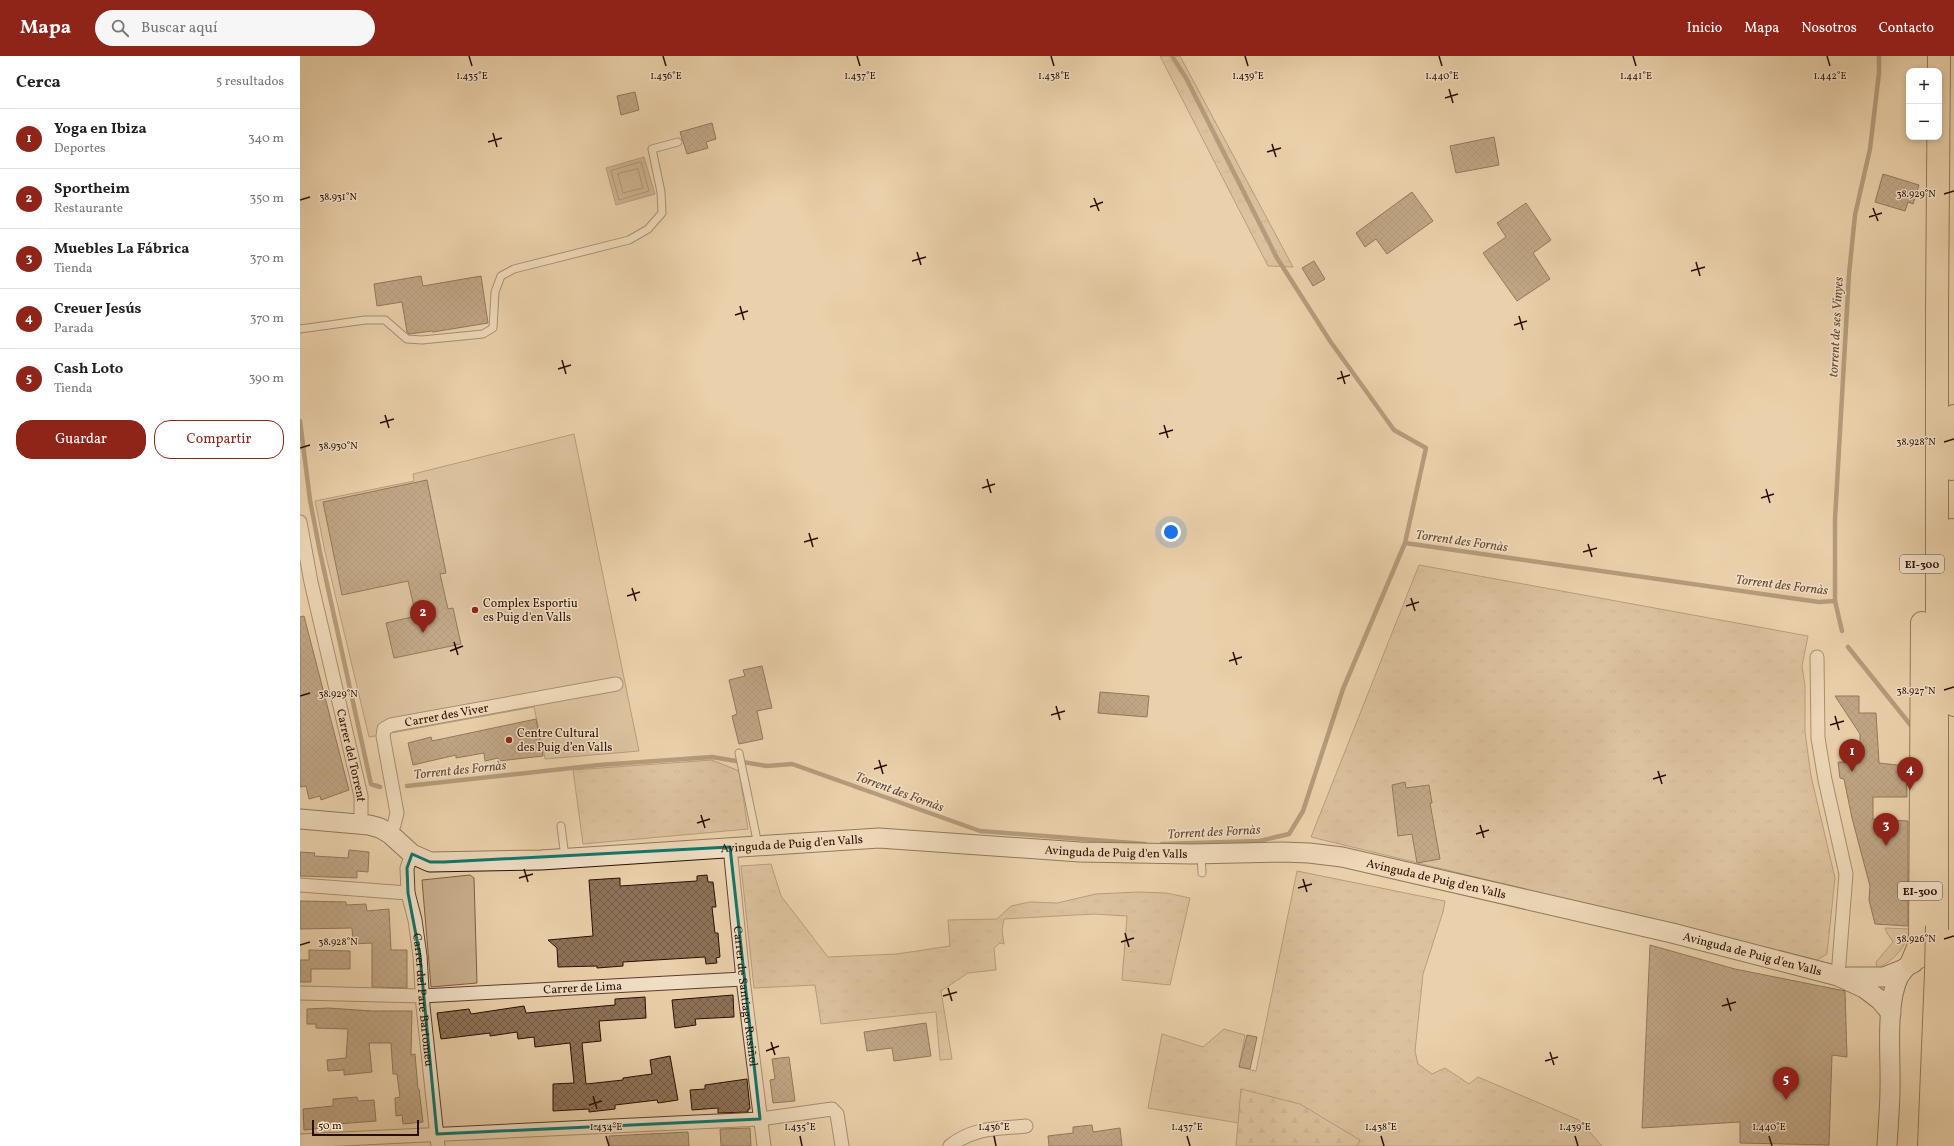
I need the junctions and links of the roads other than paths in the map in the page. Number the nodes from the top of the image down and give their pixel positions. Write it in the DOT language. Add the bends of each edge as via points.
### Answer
graph roads {
  1 [pos="1939,56"];
  2 [pos="678,142"];
  3 [pos="1937,310"];
  4 [pos="300,329"];
  5 [pos="1954,416"];
  6 [pos="300,522"];
  7 [pos="305,583"];
  8 [pos="1817,657"];
  9 [pos="616,684"];
  10 [pos="1954,705"];
  11 [pos="739,753"];
  12 [pos="300,820"];
  13 [pos="362,825"];
  14 [pos="561,826"];
  15 [pos="390,834"];
  16 [pos="758,845"];
  17 [pos="730,847"];
  18 [pos="1201,853"];
  19 [pos="412,854"];
  20 [pos="565,858"];
  21 [pos="1202,873"];
  22 [pos="300,885"];
  23 [pos="408,893"];
  24 [pos="1946,933"];
  25 [pos="1908,965"];
  26 [pos="1948,966"];
  27 [pos="1838,976"];
  28 [pos="743,979"];
  29 [pos="300,993"];
  30 [pos="422,996"];
  31 [pos="1891,1013"];
  32 [pos="760,1119"];
  33 [pos="1026,1126"];
  34 [pos="438,1140"];
  35 [pos="300,1141"];
  36 [pos="764,1146"];
  37 [pos="842,1146"];
  38 [pos="950,1146"];
  39 [pos="1887,1146"];
  40 [pos="1929,1146"];
  41 [pos="1947,1146"];
  1 -- 3 [label="highway, EI-300"];
  2 -- 4 [label="lane" via="652,149 662,192 662,213 648,229 628,240 514,269 501,276 495,292 493,328 483,334 407,339 385,320 365,320"];
  3 -- 24 [label="highway"];
  3 -- 25 [label="highway, EI-300" via="1926,398 1923,500 1920,943"];
  5 -- 10 [label="highway"];
  6 -- 7 [label="street, Carrer del Torrent"];
  7 -- 13 [label="street, Carrer del Torrent" via="361,796"];
  8 -- 27 [label="street" via="1818,738 1846,874"];
  9 -- 15 [label="street, Carrer des Viver" via="391,725 384,729 383,736 397,813"];
  11 -- 16 [label="lane"];
  12 -- 13 [label="street"];
  13 -- 15 [label="street" via="380,828"];
  14 -- 20 [label="lane"];
  15 -- 19 [label="street, Avinguda de Puig d'en Valls"];
  16 -- 17 [label="street, Avinguda de Puig d'en Valls"];
  16 -- 18 [label="street, Avinguda de Puig d'en Valls" via="879,838 1080,852"];
  17 -- 20 [label="street, Avinguda de Puig d'en Valls"];
  17 -- 28 [label="street, Carrer de Santiago Rusiñol"];
  18 -- 21 [label="lane"];
  18 -- 27 [label="street, Avinguda de Puig d'en Valls" via="1282,852 1342,857 1672,933"];
  19 -- 20 [label="street, Avinguda de Puig d'en Valls" via="430,862"];
  19 -- 23 [label="street, Carrer del Pare Bartomeu" via="407,868"];
  22 -- 23 [label="street"];
  23 -- 30 [label="street, Carrer del Pare Bartomeu" via="417,934"];
  24 -- 26 [label="highway, bridge"];
  25 -- 26 [label="street, Avinguda de Puig d'en Valls" via="1931,954"];
  25 -- 27 [label="street, Avinguda de Puig d'en Valls" via="1884,977"];
  25 -- 31 [label="street, EI-300" via="1893,993"];
  26 -- 40 [label="highway"];
  26 -- 41 [label="highway"];
  27 -- 31 [label="street, Avinguda de Puig d'en Valls" via="1864,988 1880,1000"];
  28 -- 30 [label="street, Carrer de Lima"];
  28 -- 32 [label="street, Carrer de Santiago Rusiñol"];
  29 -- 30 [label="street, Carrer de Lima"];
  30 -- 34 [label="street, Carrer del Pare Bartomeu"];
  31 -- 39 [label="street, EI-300"];
  32 -- 34 [label="street"];
  32 -- 36 [label="street, Carrer de Santiago Rusiñol"];
  32 -- 37 [label="street" via="832,1108 838,1114"];
  33 -- 38 [label="street" via="975,1131"];
  34 -- 35 [label="street"];
}
